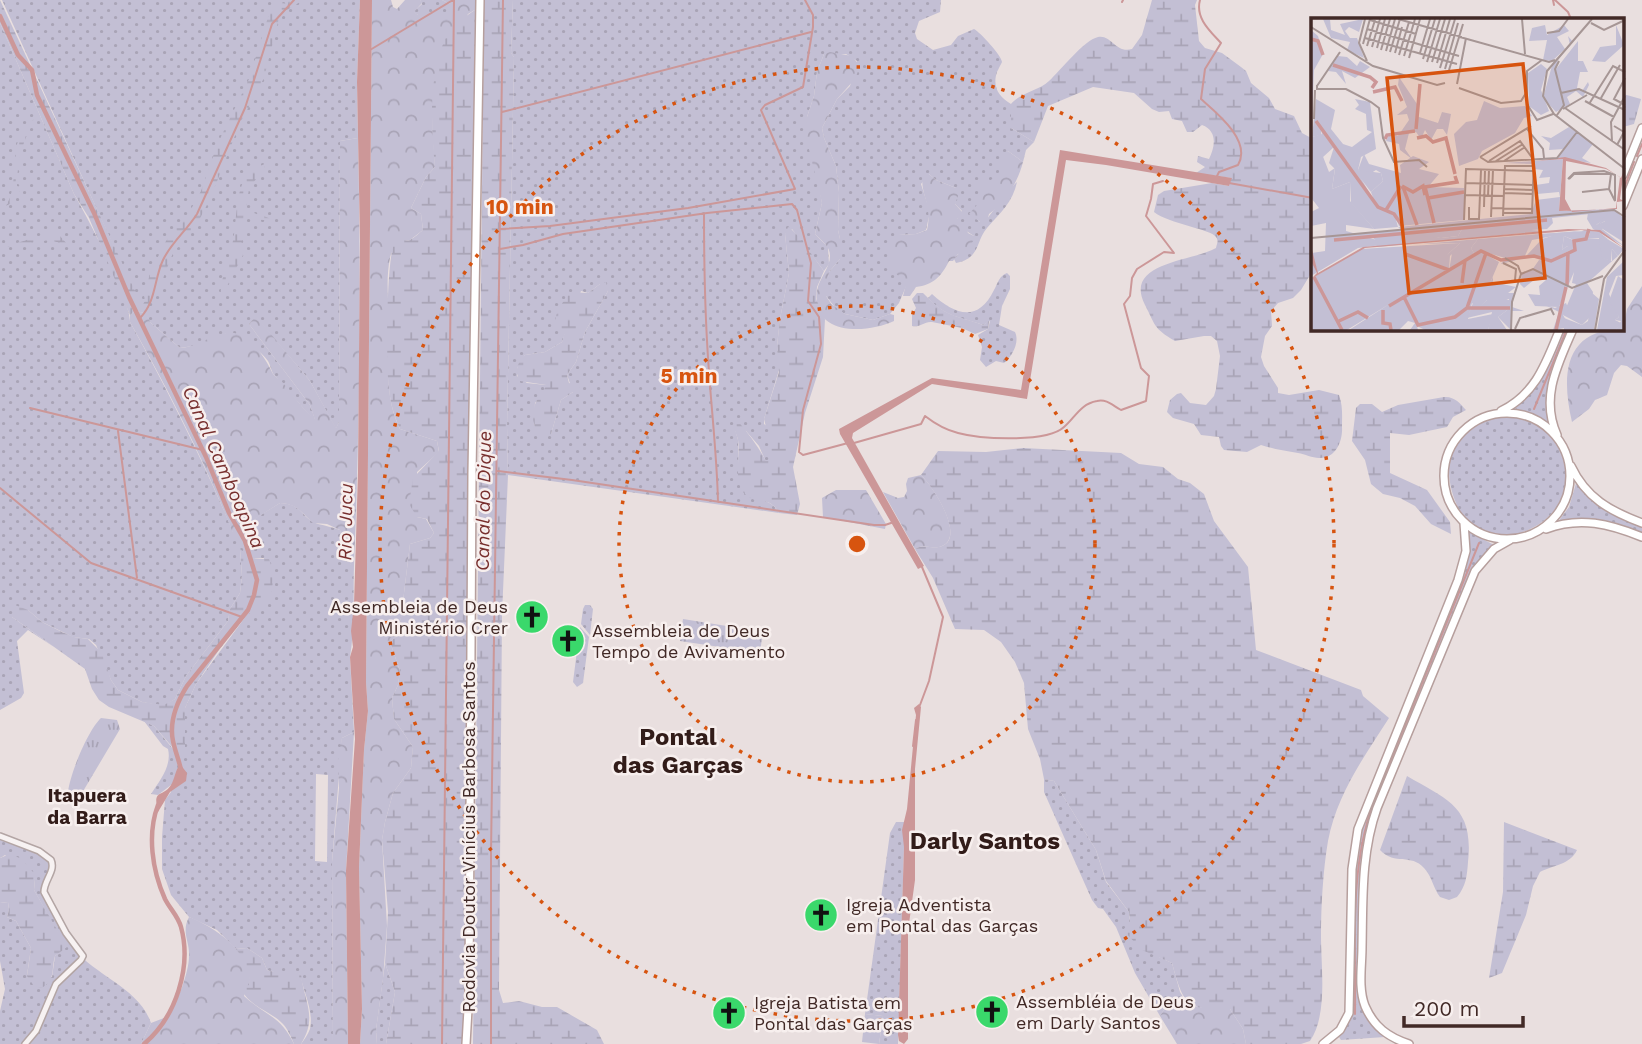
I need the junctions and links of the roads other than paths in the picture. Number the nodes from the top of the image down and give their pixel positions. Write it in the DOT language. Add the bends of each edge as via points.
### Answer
graph roads {
  1 [pos="480,0"];
  2 [pos="1642,128"];
  3 [pos="1642,159"];
  4 [pos="1624,173"];
  5 [pos="1624,204"];
  6 [pos="1559,331"];
  7 [pos="1572,331"];
  8 [pos="1492,414"];
  9 [pos="1560,442"];
  10 [pos="1568,459"];
  11 [pos="1464,523"];
  12 [pos="1642,523"];
  13 [pos="1536,533"];
  14 [pos="1642,537"];
  15 [pos="1510,540"];
  16 [pos="0,836"];
  17 [pos="25,1044"];
  18 [pos="467,1044"];
  19 [pos="1323,1044"];
  20 [pos="1409,1044"];
  1 -- 18 [label="main road, Rodovia Doutor Vinícius Barbosa Santos"];
  2 -- 4 [label="main road"];
  3 -- 5 [label="main road"];
  6 -- 8 [label="main road" via="1534,385 1516,403"];
  7 -- 9 [label="main road" via="1550,390 1551,416"];
  8 -- 9 [label="main road" via="1510,412 1533,418"];
  8 -- 11 [label="main road" via="1461,432 1446,459 1446,496"];
  9 -- 10 [label="main road"];
  10 -- 12 [label="main road" via="1592,497"];
  10 -- 13 [label="main road" via="1570,483 1565,501 1551,522"];
  11 -- 15 [label="main road" via="1483,535"];
  11 -- 19 [label="main road" via="1465,551 1458,580 1358,829 1352,869 1349,1013 1340,1030"];
  13 -- 14 [label="main road" via="1581,521"];
  13 -- 15 [label="main road"];
  15 -- 20 [label="main road" via="1493,550 1475,571 1377,808 1367,845 1363,998 1379,1028"];
  16 -- 17 [label="street" via="51,860 44,892 83,956 55,984 36,1031"];
}
